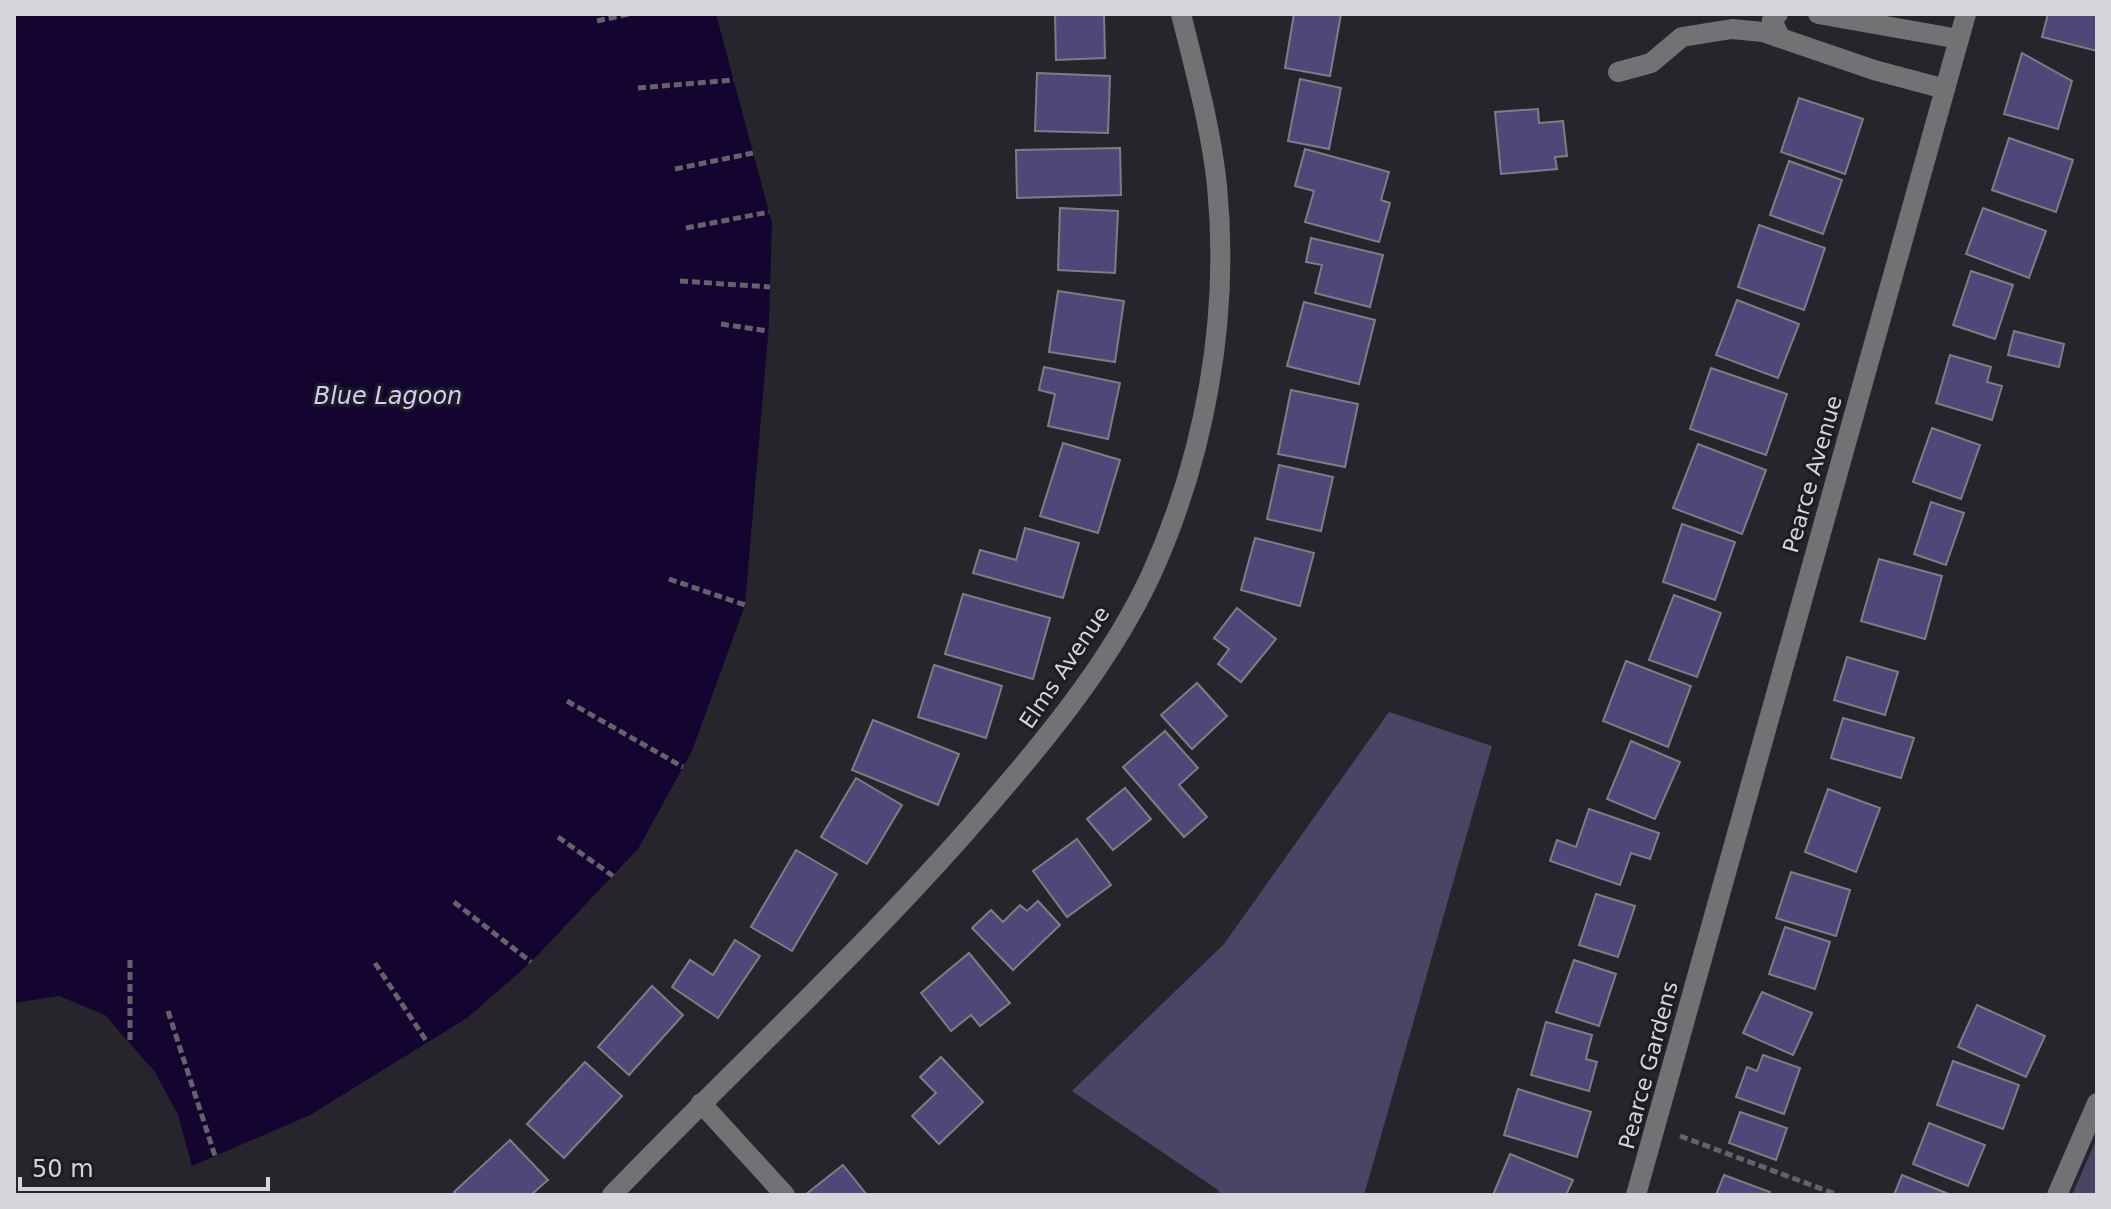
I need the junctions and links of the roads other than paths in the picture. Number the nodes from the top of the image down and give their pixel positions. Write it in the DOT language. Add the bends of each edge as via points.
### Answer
graph roads {
  1 [pos="1181,14"];
  2 [pos="1778,14"];
  3 [pos="1818,14"];
  4 [pos="1966,14"];
  5 [pos="1780,37"];
  6 [pos="1959,39"];
  7 [pos="1618,72"];
  8 [pos="1945,89"];
  9 [pos="1705,947"];
  10 [pos="701,1103"];
  11 [pos="2097,1103"];
  12 [pos="612,1195"];
  13 [pos="785,1195"];
  14 [pos="1636,1195"];
  15 [pos="2057,1195"];
  1 -- 10 [label="street, Elms Avenue" via="1217,186 1216,345 1181,501 1149,578 1103,661 966,833 867,940"];
  2 -- 5 [label="street" via="1772,20"];
  3 -- 6 [label="street"];
  4 -- 6 [label="street, Pearce Avenue"];
  5 -- 7 [label="street" via="1732,29 1682,37 1651,63"];
  5 -- 8 [label="street"];
  6 -- 8 [label="street, Pearce Avenue"];
  8 -- 9 [label="street, Pearce Avenue"];
  9 -- 14 [label="street, Pearce Gardens"];
  10 -- 12 [label="street, Elms Avenue"];
  10 -- 13 [label="street"];
  11 -- 15 [label="street"];
}
